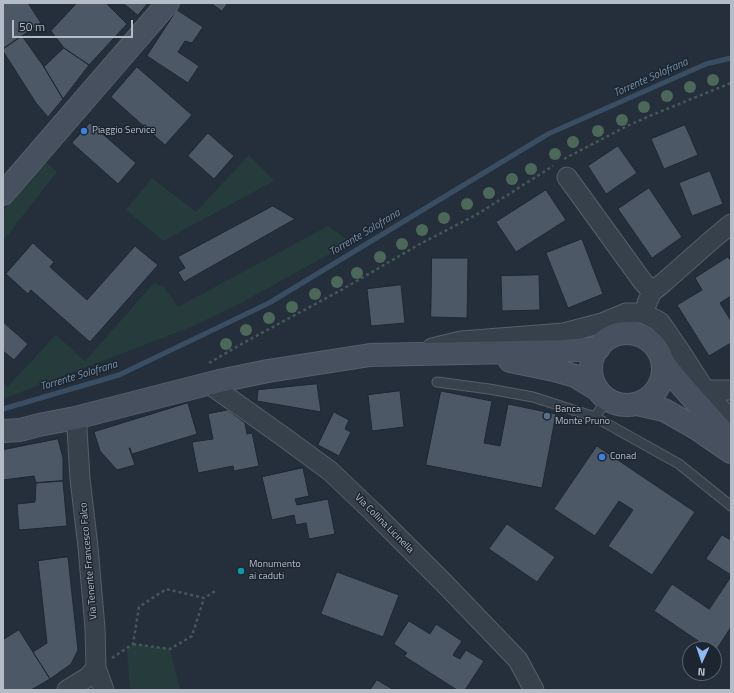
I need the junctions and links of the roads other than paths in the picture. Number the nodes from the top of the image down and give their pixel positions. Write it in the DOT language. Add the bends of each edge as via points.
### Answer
graph roads {
  1 [pos="168,3"];
  2 [pos="560,168"];
  3 [pos="3,194"];
  4 [pos="731,224"];
  5 [pos="652,292"];
  6 [pos="634,313"];
  7 [pos="601,346"];
  8 [pos="680,351"];
  9 [pos="417,353"];
  10 [pos="476,353"];
  11 [pos="662,363"];
  12 [pos="208,374"];
  13 [pos="437,382"];
  14 [pos="705,390"];
  15 [pos="731,390"];
  16 [pos="603,394"];
  17 [pos="637,404"];
  18 [pos="75,418"];
  19 [pos="595,418"];
  20 [pos="731,421"];
  21 [pos="9,433"];
  22 [pos="731,441"];
  23 [pos="731,452"];
  24 [pos="731,506"];
  25 [pos="96,668"];
  26 [pos="67,690"];
  27 [pos="104,690"];
  28 [pos="534,690"];
  1 -- 3 [label="main road"];
  2 -- 5 [label="street"];
  4 -- 5 [label="street"];
  5 -- 6 [label="street"];
  6 -- 7 [label="street" via="614,324"];
  6 -- 8 [label="street" via="660,322"];
  6 -- 9 [label="street" via="564,333 461,341"];
  7 -- 10 [label="main road" via="563,351"];
  7 -- 11 [label="main road" via="617,335 632,334 644,338 654,346 660,354"];
  7 -- 16 [label="main road" via="594,356 592,367 593,380"];
  8 -- 11 [label="street"];
  8 -- 14 [label="street"];
  9 -- 10 [label="main road"];
  9 -- 12 [label="main road" via="370,354 268,371"];
  10 -- 16 [label="main road" via="575,376"];
  11 -- 17 [label="main road" via="663,374 658,388"];
  11 -- 22 [label="main road"];
  12 -- 18 [label="main road"];
  12 -- 28 [label="street, Via Collina Licinella" via="281,435 330,471 389,528 518,660"];
  13 -- 19 [label="lane" via="490,388 533,397"];
  14 -- 15 [label="street"];
  14 -- 20 [label="street"];
  16 -- 17 [label="main road" via="613,402 624,405"];
  16 -- 19 [label="lane"];
  17 -- 23 [label="main road" via="664,410"];
  18 -- 21 [label="main road"];
  18 -- 25 [label="street, Via Tenente Francesco Falco" via="95,628"];
  19 -- 24 [label="lane" via="679,464"];
  25 -- 26 [label="street" via="88,677"];
  25 -- 27 [label="street, Via Tenente Francesco Falco"];
}
